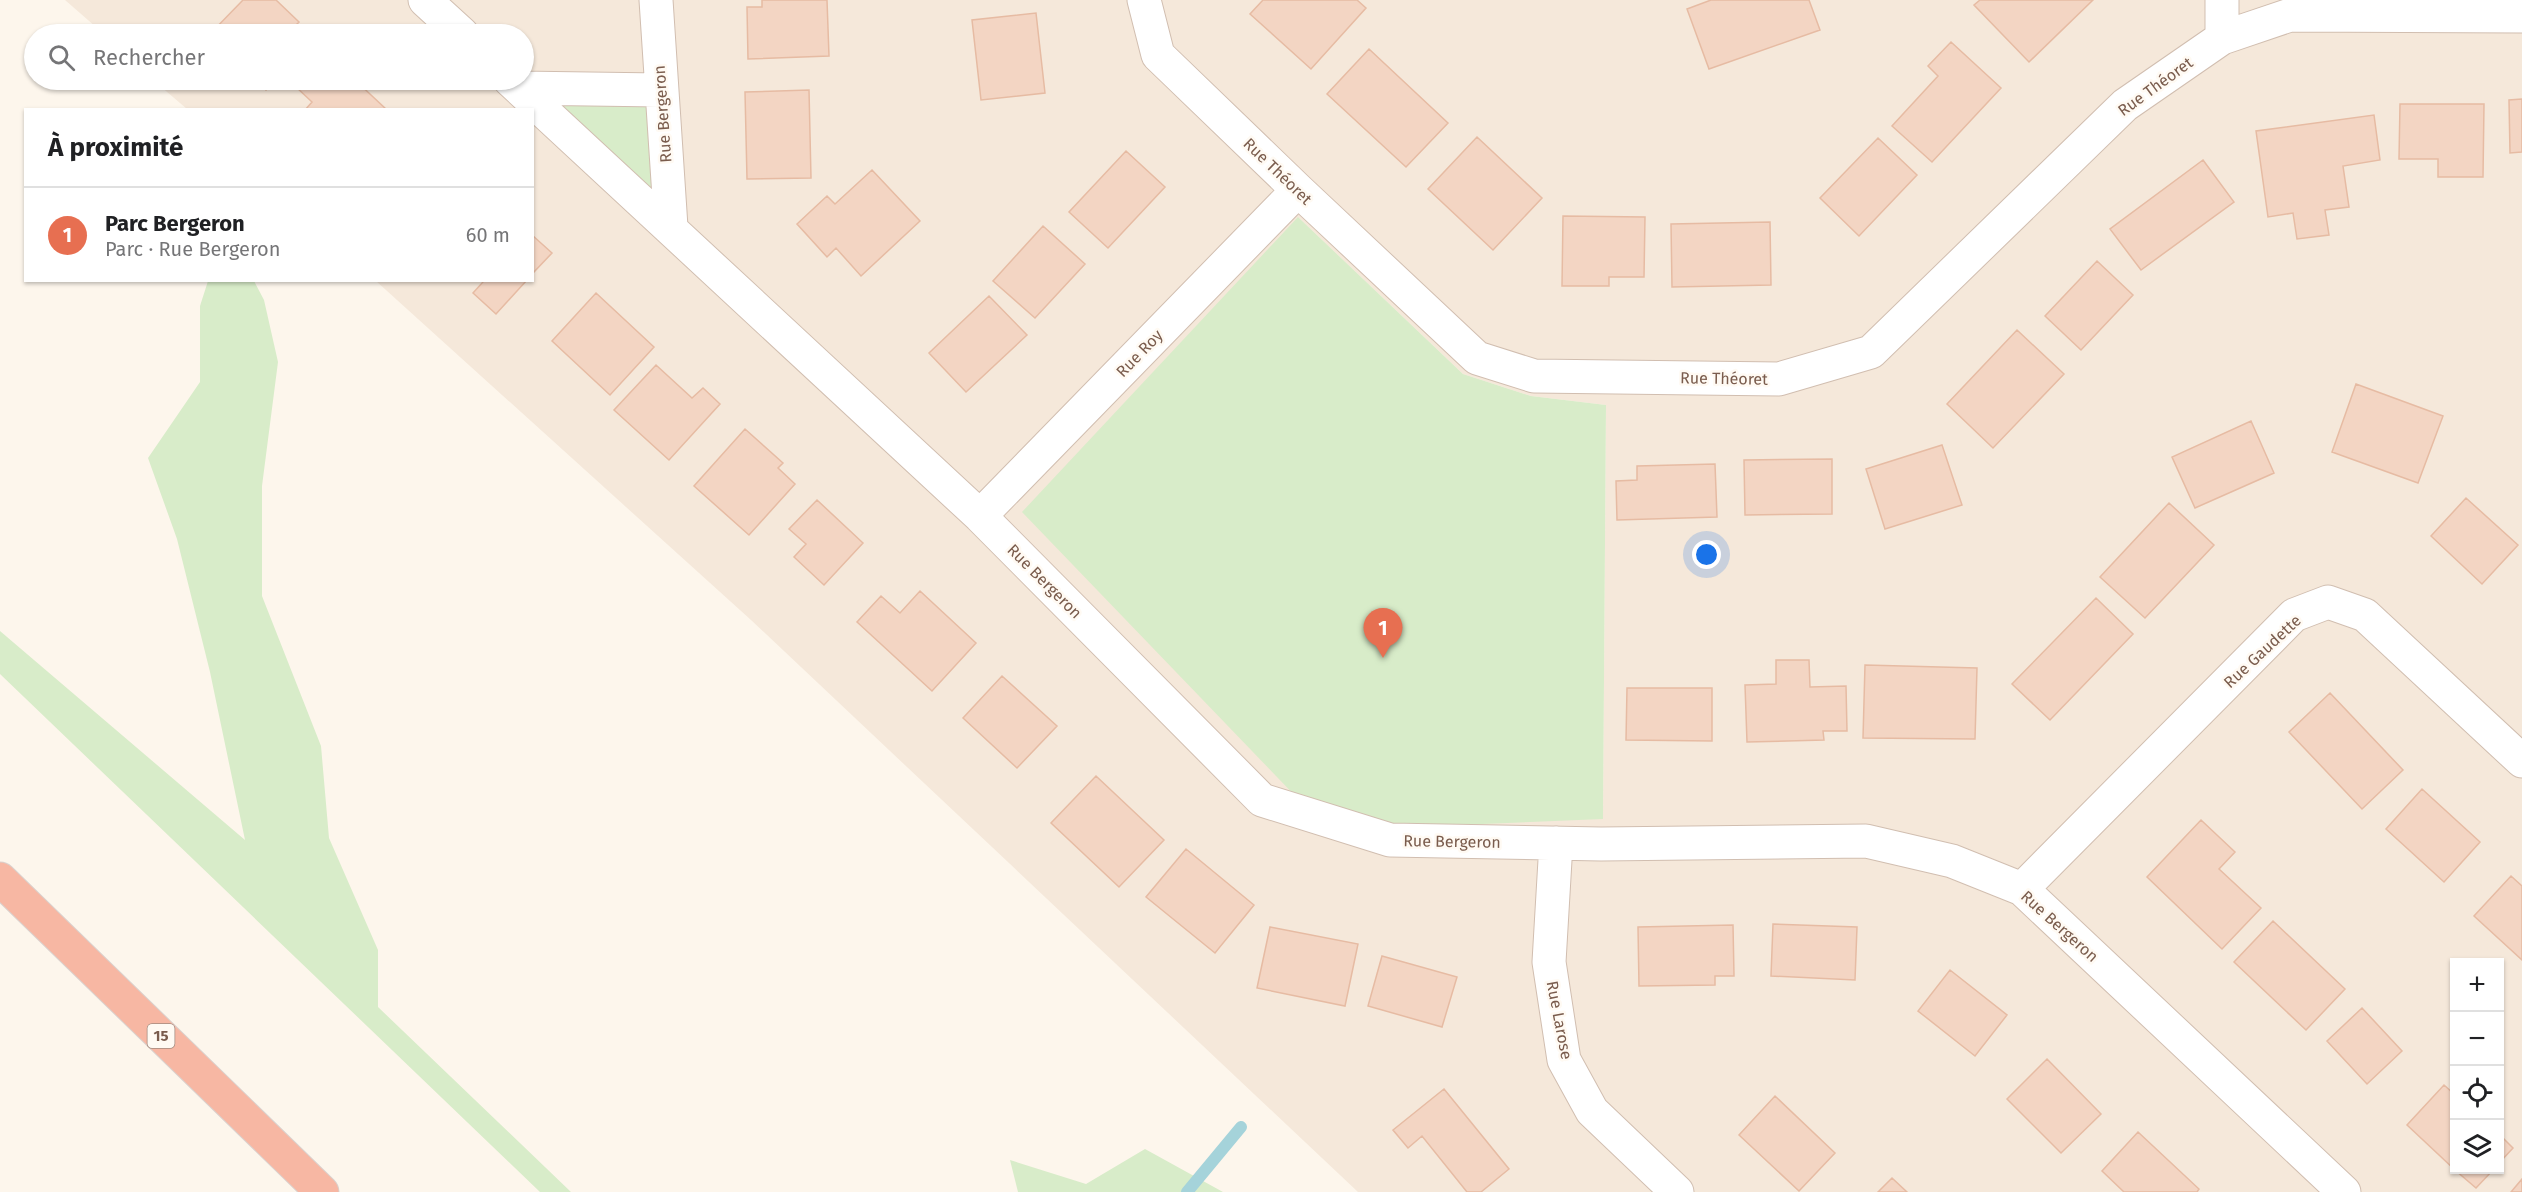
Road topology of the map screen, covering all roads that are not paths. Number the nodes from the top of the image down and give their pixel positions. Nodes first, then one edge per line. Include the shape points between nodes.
1 (425, 0) edge
2 (656, 0) edge
3 (1144, 0) edge
4 (2222, 0) edge
5 (2522, 16) edge
6 (451, 24) edge
7 (2222, 38) junction
8 (534, 85) edge
9 (522, 90) edge
10 (660, 90) junction
11 (1298, 190) junction
12 (671, 227) junction
13 (980, 516) junction
14 (2522, 761) edge
15 (1556, 843) junction
16 (0, 879) edge
17 (2022, 889) junction
18 (322, 1192) edge
19 (1677, 1192) edge
20 (2344, 1192) edge

1 - 6 street
2 - 10 street, Rue Bergeron
3 - 11 street, Rue Théoret via 1158,56
4 - 7 street
5 - 7 street, Rue Théoret via 2290,15
7 - 11 street, Rue Théoret via 2125,105 1870,352 1779,379 1534,376 1477,358
8 - 10 street
9 - 12 street, Rue Bergeron
10 - 12 street, Rue Bergeron
11 - 13 street, Rue Roy
12 - 13 street, Rue Bergeron
13 - 15 street, Rue Bergeron via 1262,800 1390,840
14 - 17 street, Rue Gaudette via 2365,615 2328,602 2294,615
15 - 17 street, Rue Bergeron via 1866,841 1952,861
15 - 19 street, Rue Larose via 1549,962 1564,1060 1592,1111
16 - 18 highway, 15
17 - 20 street, Rue Bergeron

